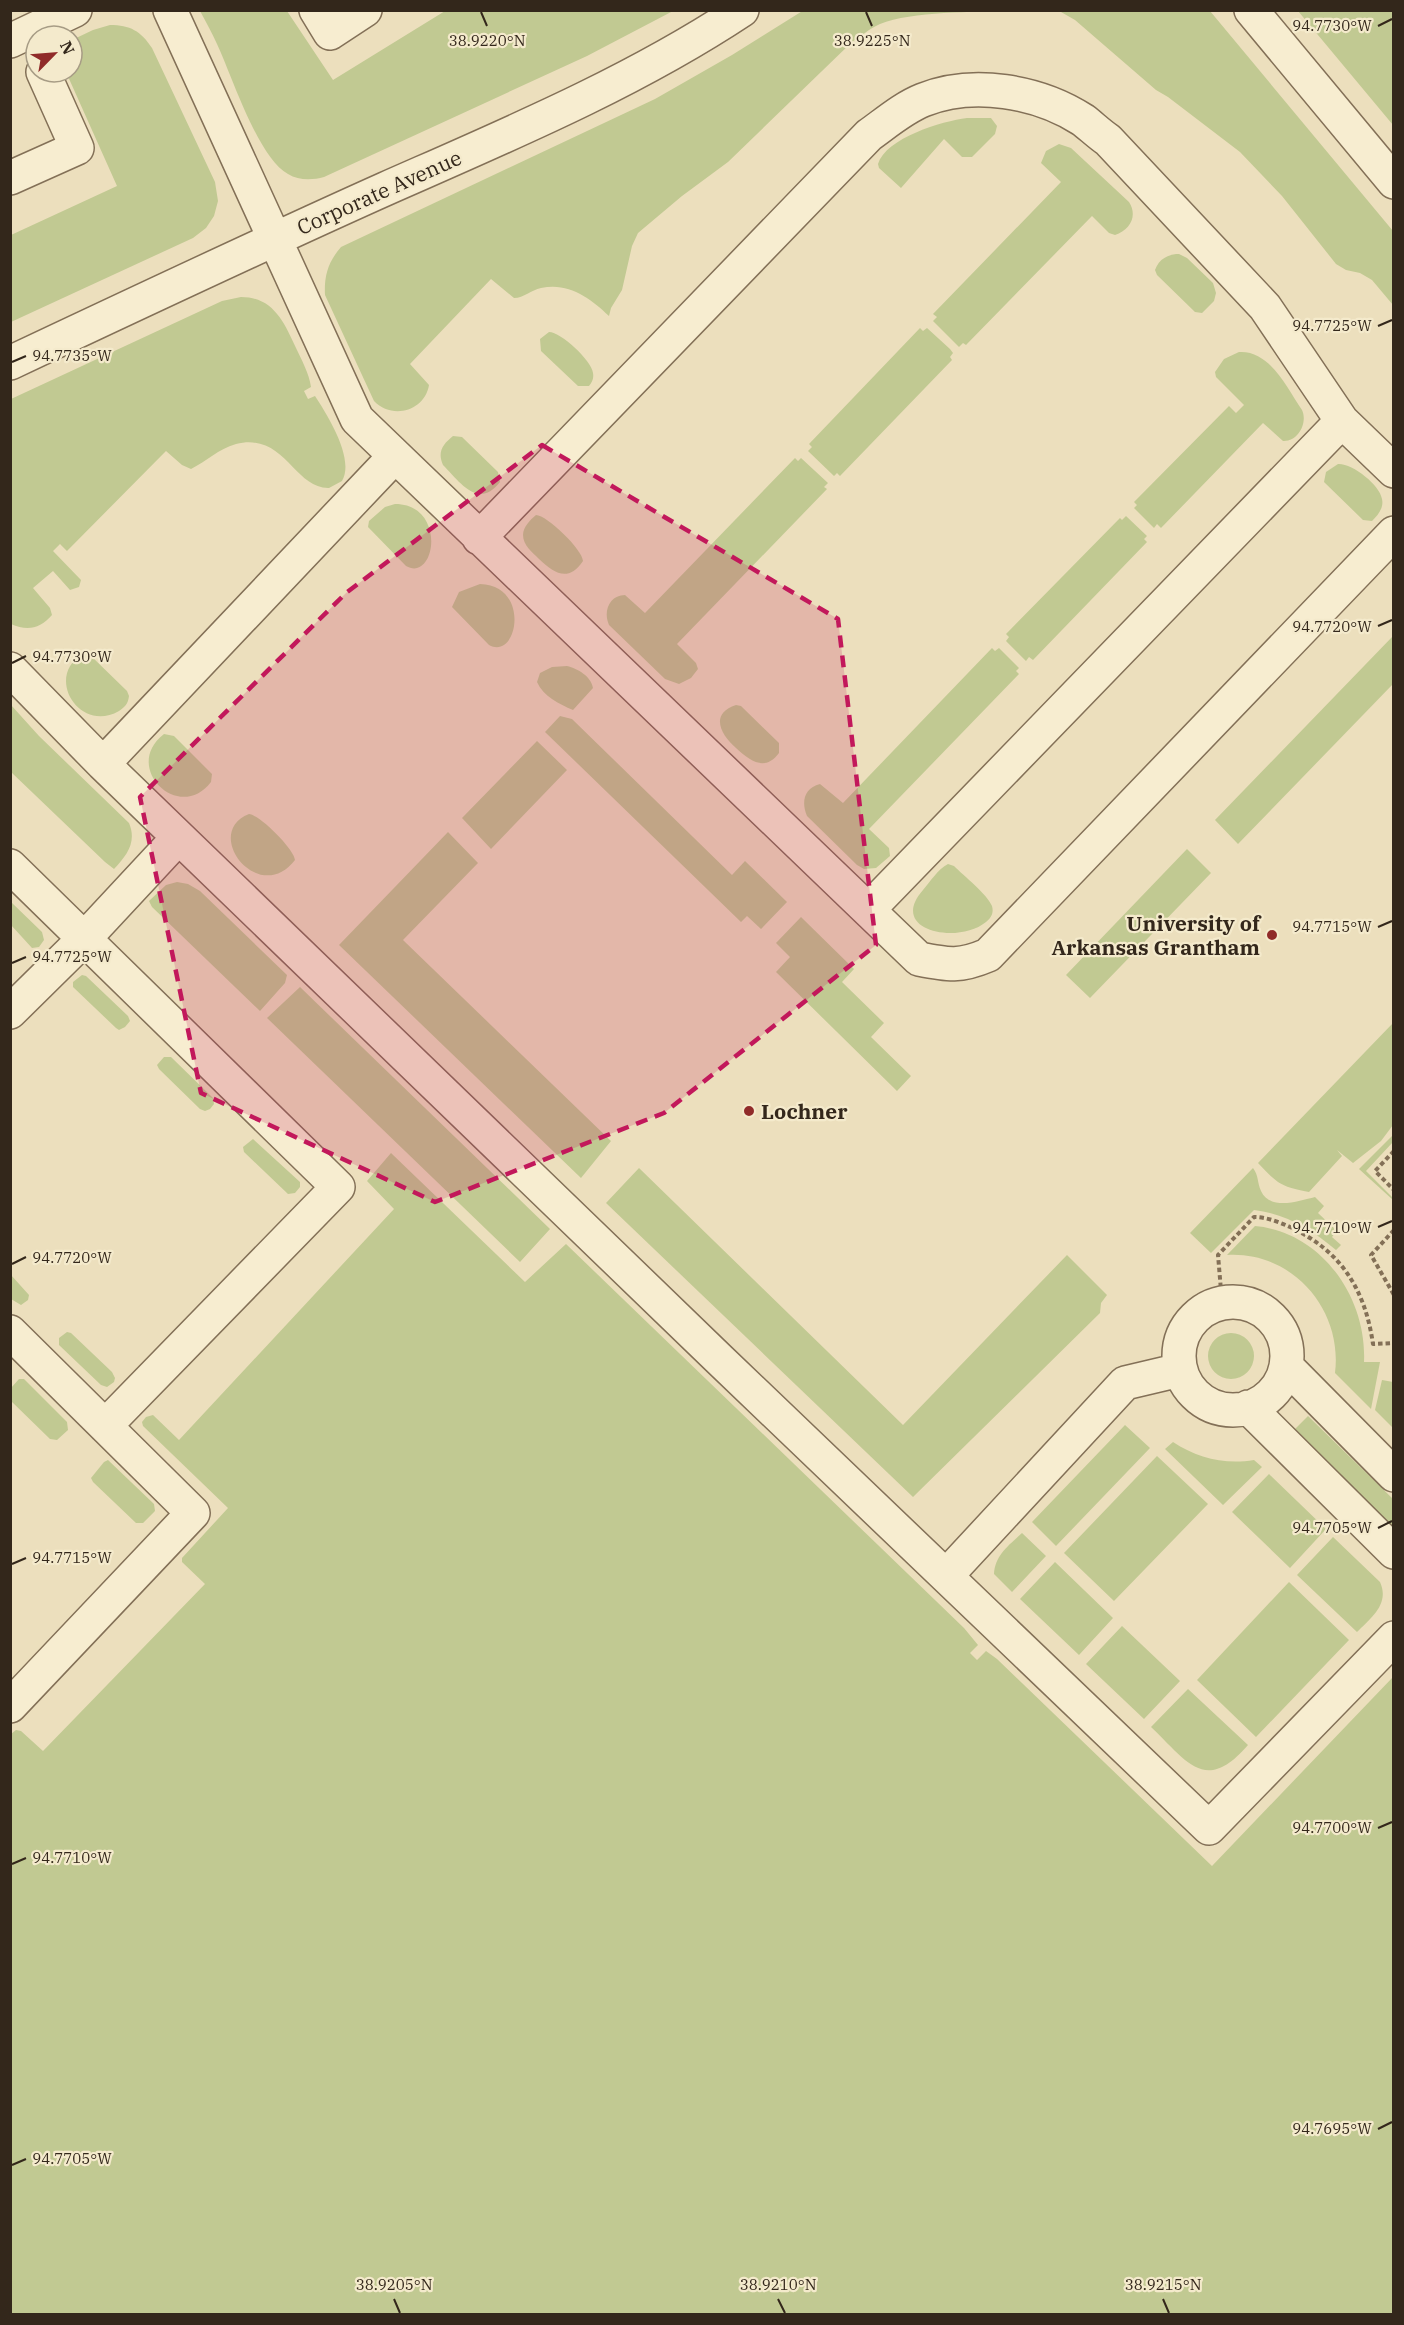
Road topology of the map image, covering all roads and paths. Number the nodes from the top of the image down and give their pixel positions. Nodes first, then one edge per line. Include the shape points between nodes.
1 (75, 10) edge
2 (170, 10) edge
3 (316, 10) edge
4 (365, 10) edge
5 (742, 10) edge
6 (1251, 10) edge
7 (22, 35) edge
8 (48, 84) edge
9 (10, 178) edge
10 (1394, 182) edge
11 (273, 239) junction
12 (10, 363) edge
13 (1342, 421) junction
14 (395, 456) junction
15 (1394, 471) edge
16 (1394, 532) edge
17 (479, 538) junction
18 (10, 669) edge
19 (103, 764) junction
20 (178, 838) junction
21 (10, 866) edge
22 (868, 910) junction
23 (84, 939) junction
24 (10, 1012) edge
25 (1394, 1151) edge
26 (1394, 1190) edge
27 (1394, 1230) edge
28 (1394, 1294) edge
29 (1222, 1302) junction
30 (10, 1332) edge
31 (1394, 1343) edge
32 (1286, 1366) junction
33 (1180, 1370) junction
34 (1248, 1407) junction
35 (105, 1426) junction
36 (1394, 1475) edge
37 (1394, 1552) edge
38 (946, 1576) junction
39 (1394, 1638) edge
40 (10, 1706) edge

1 - 7 street
2 - 11 street
3 - 4 street via 330,33
5 - 11 street, Corporate Avenue via 657,61 562,108
6 - 10 street
8 - 9 street via 77,148
11 - 12 street, Corporate Avenue
11 - 14 street via 357,419
13 - 15 street
13 - 17 street via 1265,307 1108,140 1082,120 1014,93 954,93 924,100 869,135
13 - 22 street
14 - 17 street
14 - 19 street
16 - 22 street via 988,955 966,964 919,959
17 - 22 street
18 - 19 street
19 - 20 street
20 - 23 street
20 - 38 street
21 - 23 street
23 - 24 street
23 - 35 street via 338,1188
25 - 26 path via 1375,1171
27 - 28 path via 1371,1255
29 - 31 path via 1218,1255 1254,1218 1261,1217 1303,1233 1327,1249 1346,1269 1362,1300 1373,1344
29 - 32 street via 1257,1307 1271,1317 1282,1332
29 - 33 street via 1199,1313 1182,1334
30 - 35 street
32 - 34 street via 1280,1383 1268,1397
32 - 36 street
33 - 34 street via 1200,1400 1217,1408
33 - 38 street via 1125,1383
34 - 37 street
35 - 40 street via 193,1513
38 - 39 street via 1209,1828

